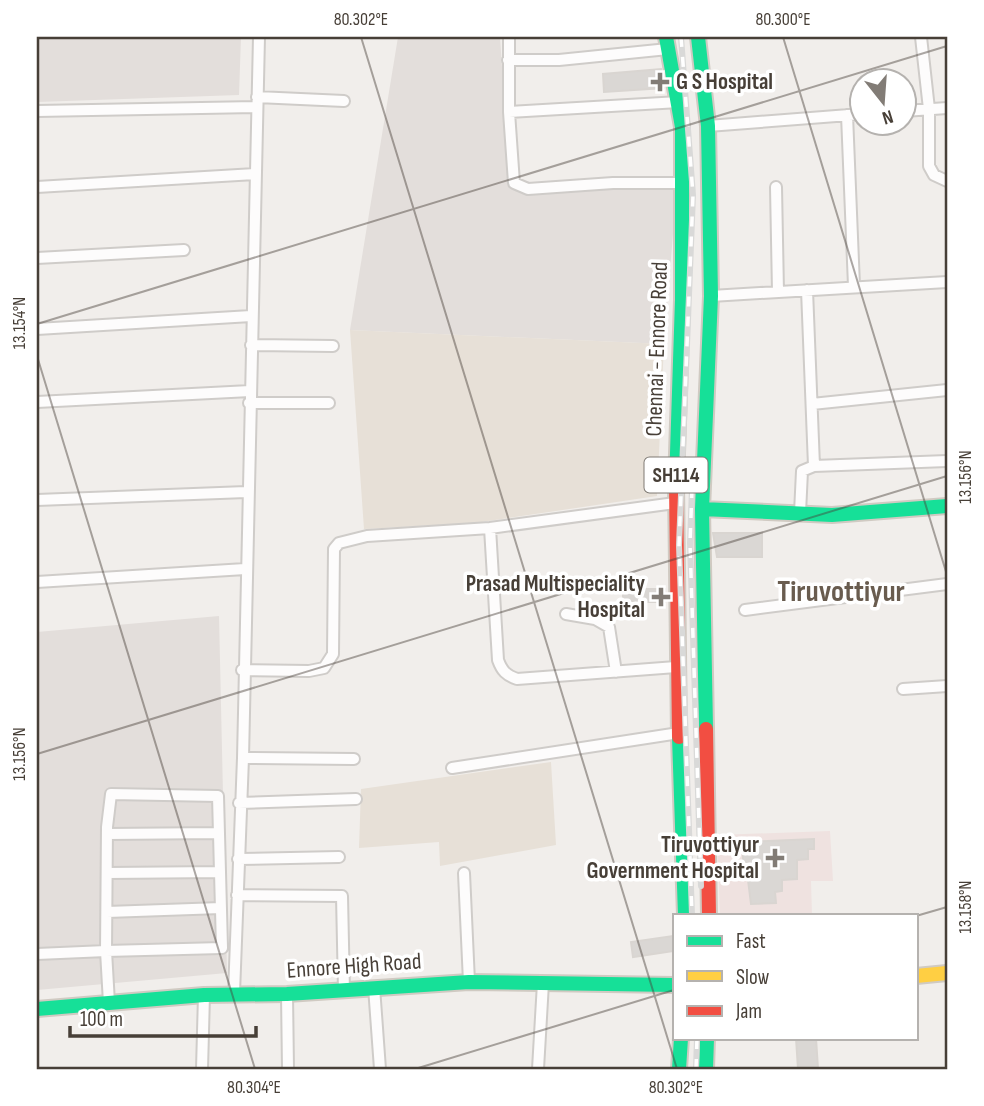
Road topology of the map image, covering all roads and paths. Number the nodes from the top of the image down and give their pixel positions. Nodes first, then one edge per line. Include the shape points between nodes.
1 (259, 37) edge
2 (509, 37) edge
3 (698, 37) edge
4 (920, 37) edge
5 (667, 43) edge
6 (508, 60) junction
7 (344, 101) dead end
8 (257, 102) junction
9 (679, 102) junction
10 (947, 108) edge
11 (929, 109) junction
12 (918, 110) edge
13 (37, 111) edge
14 (509, 112) junction
15 (847, 115) joint
16 (708, 125) junction
17 (708, 171) junction
18 (255, 174) junction
19 (683, 177) junction
20 (947, 181) edge
21 (37, 187) edge
22 (776, 187) dead end
23 (184, 250) dead end
24 (37, 258) edge
25 (947, 282) edge
26 (854, 286) junction
27 (807, 290) junction
28 (778, 292) junction
29 (710, 296) junction
30 (251, 316) junction
31 (37, 329) edge
32 (251, 345) junction
33 (333, 346) dead end
34 (947, 390) edge
35 (249, 397) junction
36 (37, 402) edge
37 (329, 403) dead end
38 (812, 404) junction
39 (947, 461) edge
40 (814, 466) junction
41 (246, 492) junction
42 (37, 500) edge
43 (675, 503) junction
44 (947, 506) edge
45 (702, 509) junction
46 (800, 513) junction
47 (490, 528) junction
48 (245, 569) junction
49 (37, 582) edge
50 (947, 584) edge
51 (745, 610) dead end
52 (566, 614) dead end
53 (676, 667) junction
54 (243, 670) junction
55 (616, 671) junction
56 (947, 686) edge
57 (903, 689) dead end
58 (679, 733) junction
59 (243, 758) junction
60 (354, 759) dead end
61 (452, 768) dead end
62 (356, 799) dead end
63 (239, 803) junction
64 (219, 833) junction
65 (107, 834) junction
66 (339, 857) dead end
67 (237, 859) junction
68 (220, 872) junction
69 (107, 873) junction
70 (464, 873) dead end
71 (237, 895) junction
72 (221, 908) junction
73 (107, 912) junction
74 (685, 914) edge
75 (709, 914) edge
76 (106, 951) junction
77 (37, 954) edge
78 (947, 973) edge
79 (918, 976) edge
80 (469, 982) junction
81 (543, 983) junction
82 (673, 985) edge
83 (374, 987) junction
84 (344, 991) junction
85 (234, 993) junction
86 (287, 994) junction
87 (204, 995) junction
88 (109, 1003) junction
89 (37, 1009) edge
90 (681, 1040) edge
91 (707, 1040) edge
92 (202, 1069) edge
93 (288, 1069) edge
94 (380, 1069) edge
95 (538, 1069) edge
96 (679, 1069) edge
97 (706, 1069) edge

1 - 8 street
2 - 6 street
3 - 16 main road, SH114
4 - 11 street
5 - 6 street via 559,60
5 - 9 main road, Chennai - Ennore Road / SH114
6 - 14 street
7 - 8 street
8 - 13 street
8 - 18 street
9 - 14 street
9 - 19 main road, Chennai - Ennore Road / SH114
10 - 11 street
11 - 12 street
11 - 20 street via 929,166 933,175
14 - 19 street via 514,183 528,189
15 - 16 street
15 - 26 street
16 - 17 main road, SH114
17 - 19 main road
17 - 29 main road, SH114
18 - 21 street
18 - 30 street
19 - 43 main road, Chennai - Ennore Road / SH114
22 - 28 street
23 - 24 street
25 - 26 street
26 - 27 street
27 - 28 street
27 - 38 street
28 - 29 street
29 - 45 main road, SH114
30 - 31 street
30 - 32 street
32 - 33 street
32 - 35 street
34 - 38 street
35 - 36 street
35 - 37 street
35 - 41 street
38 - 40 street
39 - 40 street
40 - 46 street via 802,471
41 - 42 street
41 - 48 street
43 - 47 street
43 - 53 main road, Chennai - Ennore Road / SH114
44 - 46 main road via 832,515
45 - 46 main road
45 - 75 main road, SH114
47 - 54 street via 367,536 339,543 334,549 333,654 324,668
47 - 55 street via 501,670 517,679
48 - 49 street
48 - 54 street
50 - 51 street
52 - 55 street via 596,619 609,627
53 - 55 street
53 - 58 main road, Chennai - Ennore Road / SH114
54 - 59 street
56 - 57 street
58 - 61 street
58 - 74 main road, Chennai - Ennore Road / SH114
59 - 60 street
59 - 63 street
62 - 63 street
63 - 67 street
64 - 65 street
64 - 65 street via 218,796 111,794
64 - 68 street
65 - 69 street
66 - 67 street
67 - 71 street
68 - 69 street
68 - 72 street
69 - 73 street
70 - 80 street
71 - 84 street via 342,896
71 - 85 street
72 - 73 street
72 - 76 street via 222,948
73 - 76 street
76 - 77 street
76 - 88 street
78 - 79 main road
80 - 81 main road, Ennore High Road
80 - 83 main road, Ennore High Road
81 - 82 main road, Ennore High Road
81 - 95 street
83 - 84 main road, Ennore High Road
83 - 94 street
84 - 86 main road, Ennore High Road
85 - 86 main road, Ennore High Road
85 - 87 main road, Ennore High Road
86 - 93 street
87 - 88 main road, Ennore High Road
87 - 92 street
88 - 89 main road, Ennore High Road
90 - 96 main road
91 - 97 main road

